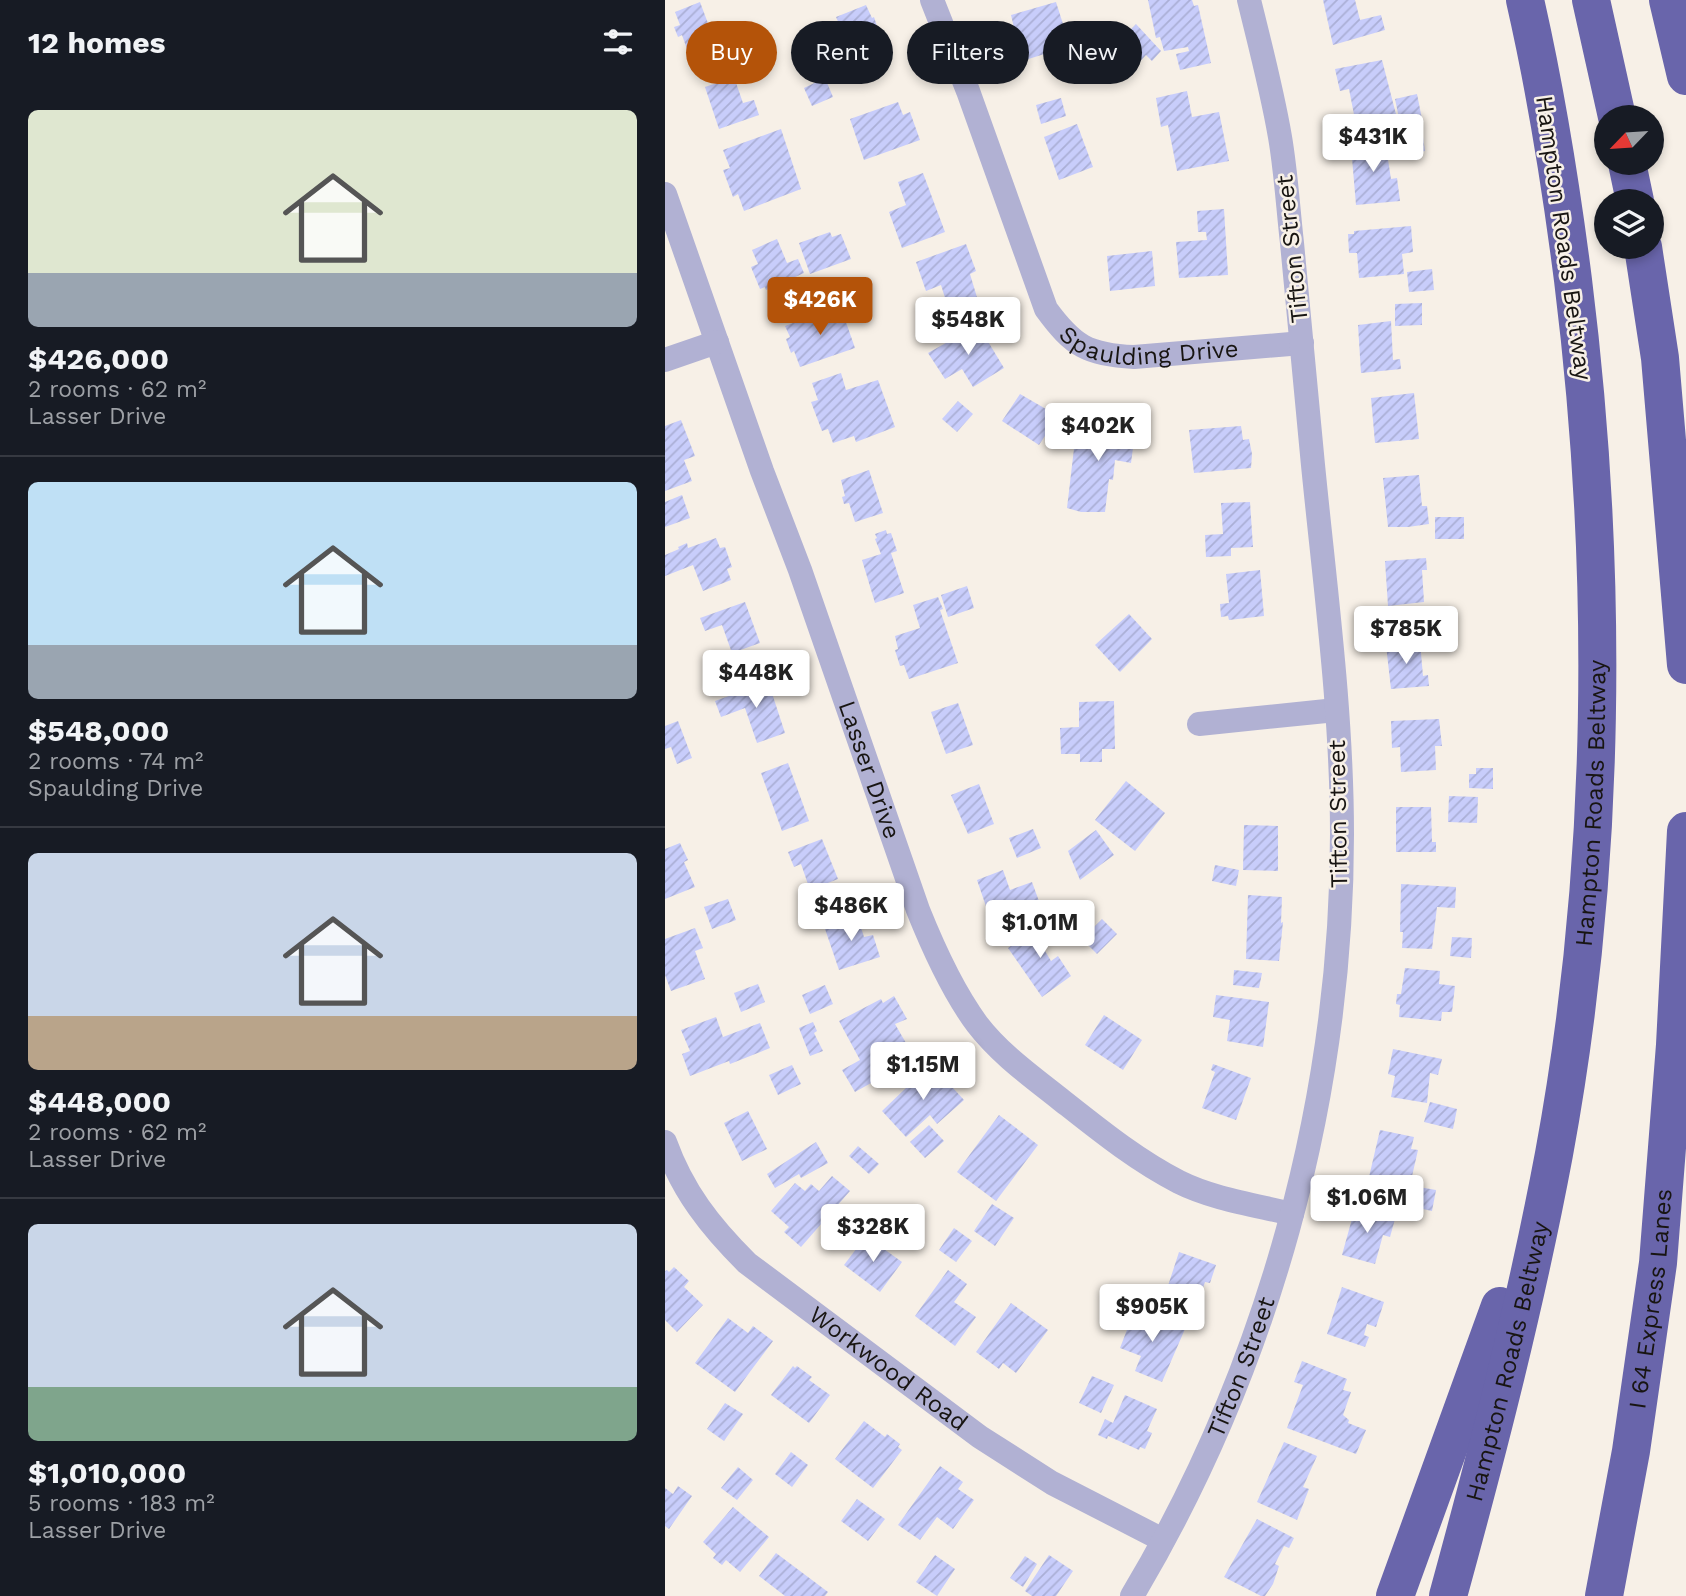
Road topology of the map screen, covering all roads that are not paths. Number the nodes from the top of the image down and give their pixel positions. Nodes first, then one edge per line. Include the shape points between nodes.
1 (932, 0) edge
2 (1249, 0) edge
3 (1525, 0) edge
4 (1591, 0) edge
5 (1668, 0) edge
6 (1686, 76) edge
7 (1615, 105) edge
8 (665, 194) edge
9 (1645, 259) edge
10 (717, 342) junction
11 (1302, 343) junction
12 (665, 360) edge
13 (1686, 665) edge
14 (1336, 710) junction
15 (1199, 724) dead end
16 (1686, 831) edge
17 (665, 1142) edge
18 (1554, 1152) junction
19 (1292, 1214) junction
20 (1163, 1540) junction
21 (1132, 1596) edge
22 (1395, 1596) edge
23 (1448, 1596) edge
24 (1604, 1596) edge

1 - 11 street, Spaulding Drive via 1047,309 1063,332 1091,351 1110,356
2 - 11 street, Tifton Street via 1281,142
3 - 18 highway, Hampton Roads Beltway via 1561,188 1581,349 1593,492 1597,636 1589,894
4 - 7 highway
5 - 6 highway
8 - 10 street, Lasser Drive
9 - 13 highway via 1660,359
10 - 12 street
10 - 19 street, Lasser Drive via 918,910 960,999 1013,1062 1129,1151 1180,1182
11 - 14 street, Tifton Street
14 - 15 street
14 - 19 street, Tifton Street via 1342,834 1338,938 1312,1132
16 - 24 highway, I 64 Express Lanes via 1658,1263
17 - 20 street, Workwood Road via 696,1206 747,1264 980,1437 1052,1482
18 - 22 highway
18 - 23 highway, Hampton Roads Beltway via 1519,1322
19 - 20 street, Tifton Street via 1245,1364 1208,1452
20 - 21 street, Tifton Street

